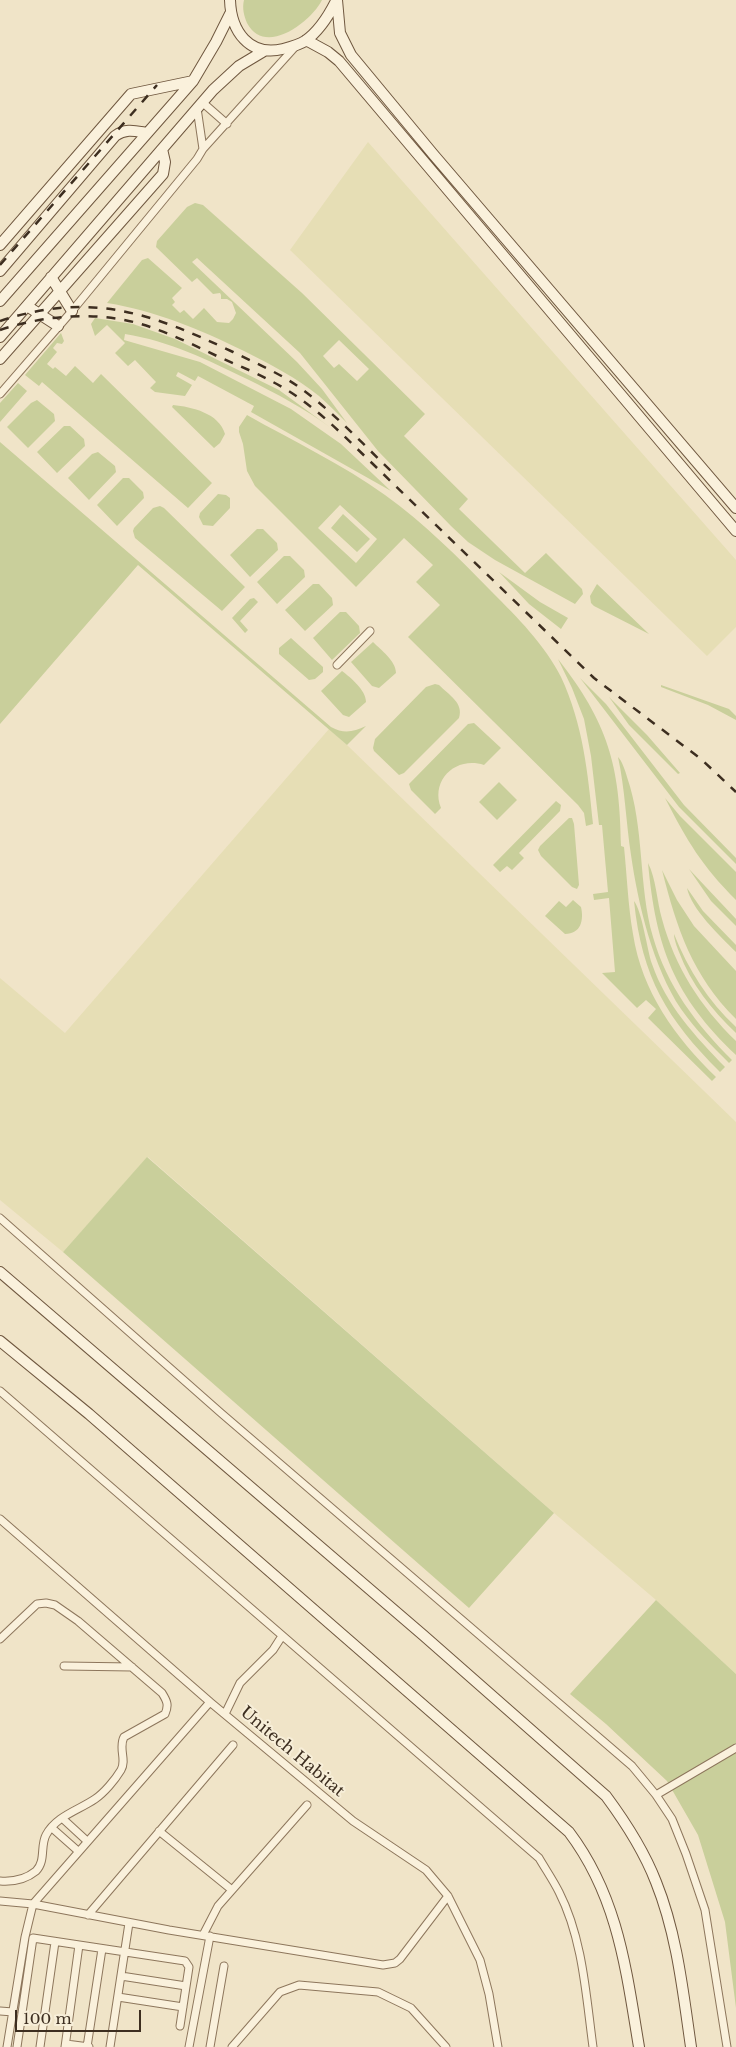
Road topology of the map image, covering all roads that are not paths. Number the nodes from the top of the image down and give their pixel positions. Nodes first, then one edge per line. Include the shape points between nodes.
1 (230, 0) edge
2 (336, 0) edge
3 (230, 14) junction
4 (306, 40) junction
5 (296, 45) junction
6 (264, 51) junction
7 (193, 81) junction
8 (200, 105) junction
9 (227, 124) junction
10 (147, 133) junction
11 (203, 148) junction
12 (162, 149) junction
13 (0, 246) edge
14 (0, 271) edge
15 (51, 277) junction
16 (60, 290) junction
17 (0, 301) edge
18 (27, 306) junction
19 (72, 310) junction
20 (39, 314) junction
21 (58, 326) junction
22 (0, 337) edge
23 (0, 359) edge
24 (0, 394) edge
25 (736, 508) edge
26 (736, 531) edge
27 (370, 631) dead end
28 (337, 665) dead end
29 (0, 1218) edge
30 (0, 1272) edge
31 (0, 1341) edge
32 (0, 1391) edge
33 (0, 1519) edge
34 (282, 1636) junction
35 (0, 1639) edge
36 (64, 1666) dead end
37 (132, 1667) junction
38 (210, 1702) junction
39 (224, 1714) junction
40 (233, 1745) dead end
41 (736, 1748) edge
42 (656, 1795) junction
43 (308, 1805) dead end
44 (62, 1818) junction
45 (52, 1828) junction
46 (159, 1831) junction
47 (87, 1841) junction
48 (78, 1851) junction
49 (0, 1881) edge
50 (232, 1890) junction
51 (448, 1896) junction
52 (0, 1901) edge
53 (33, 1904) junction
54 (88, 1914) junction
55 (129, 1922) junction
56 (207, 1936) junction
57 (55, 1942) junction
58 (79, 1945) junction
59 (102, 1949) junction
60 (125, 1953) junction
61 (224, 1966) dead end
62 (121, 1976) junction
63 (186, 1986) junction
64 (118, 1997) junction
65 (183, 2007) junction
66 (0, 2011) edge
67 (13, 2012) junction
68 (180, 2026) dead end
69 (66, 2045) edge
70 (7, 2047) edge
71 (17, 2047) edge
72 (40, 2047) edge
73 (88, 2047) edge
74 (110, 2047) edge
75 (190, 2047) edge
76 (210, 2047) edge
77 (232, 2047) edge
78 (446, 2047) edge
79 (498, 2047) edge
80 (593, 2047) edge
81 (639, 2047) edge
82 (690, 2047) edge
83 (727, 2047) edge

1 - 3 street
2 - 4 street via 320,26
2 - 25 street via 340,33 351,55
3 - 6 street via 243,38
3 - 7 street
4 - 5 street
4 - 26 street via 339,62
5 - 6 street
5 - 9 street
6 - 8 street via 239,66
7 - 10 street
7 - 13 street via 128,97
8 - 9 street
8 - 11 street
8 - 12 street
9 - 11 street
10 - 14 street via 130,130 115,136
10 - 17 street
11 - 19 street
12 - 15 street
12 - 16 street via 163,174
15 - 16 street
15 - 18 street
16 - 19 street
16 - 20 street
18 - 20 street
18 - 22 street
19 - 21 street
20 - 21 street
20 - 23 street
21 - 24 street
27 - 28 street
29 - 42 street via 622,1757
30 - 82 street via 606,1796 625,1822 656,1881 667,1915
31 - 81 street via 569,1832 584,1852 614,1918
32 - 34 street
33 - 38 street, Unitech Habitat
34 - 39 street via 274,1650 240,1684
34 - 80 street via 539,1858 560,1892 573,1929
35 - 37 street via 37,1604 46,1603 55,1605 78,1621
36 - 37 street
37 - 44 street via 162,1693 168,1708 165,1714 124,1737 123,1767 99,1796
38 - 39 street, Unitech Habitat
38 - 47 street
39 - 51 street, Unitech Habitat via 353,1821 426,1870
40 - 46 street
41 - 42 street
42 - 83 street via 672,1819 705,1910
43 - 50 street
44 - 45 street
44 - 47 street
45 - 48 street
45 - 49 street via 46,1834 38,1869 18,1881
46 - 50 street
46 - 54 street
47 - 48 street
48 - 53 street
50 - 56 street via 218,1906
51 - 56 street via 400,1958 390,1965
51 - 79 street, Unitech Habitat via 480,1960 490,1994
52 - 53 street
53 - 54 street
53 - 67 street via 24,1937
54 - 55 street
55 - 56 street
55 - 60 street
56 - 75 street
57 - 58 street
57 - 71 street via 32,1939
57 - 72 street
58 - 59 street
58 - 69 street
59 - 60 street
59 - 73 street
60 - 62 street
60 - 63 street via 186,1961 189,1967
61 - 76 street
62 - 63 street
62 - 64 street
63 - 65 street
64 - 65 street
64 - 74 street
65 - 68 street
66 - 67 street
67 - 70 street
69 - 73 street
77 - 78 street via 280,1992 299,1985 378,1992 411,2008

